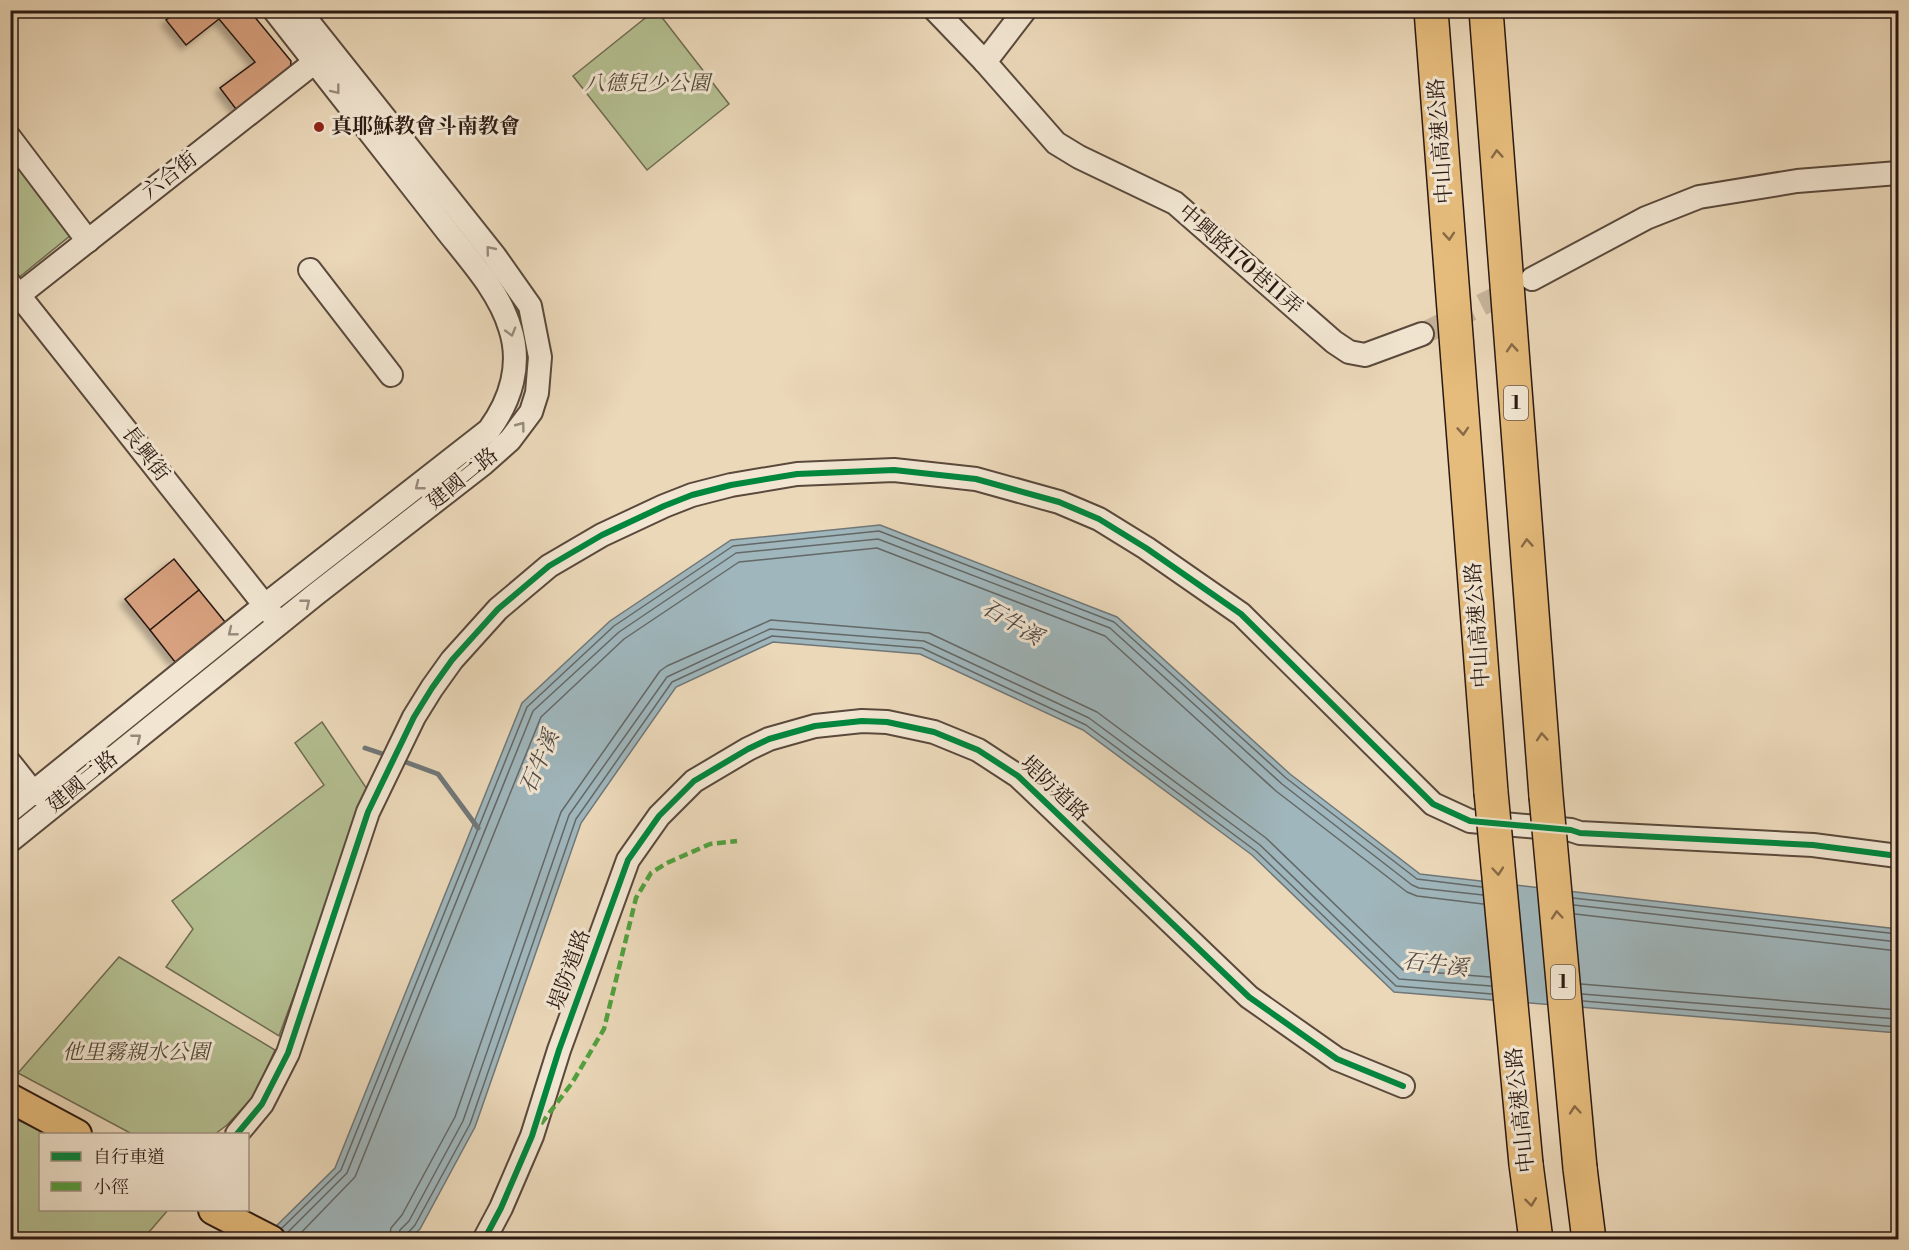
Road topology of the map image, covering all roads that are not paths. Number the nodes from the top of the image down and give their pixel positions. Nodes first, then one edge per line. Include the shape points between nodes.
1 (274, 10) edge
2 (299, 10) edge
3 (935, 10) edge
4 (1025, 10) edge
5 (1431, 10) edge
6 (1486, 10) edge
7 (322, 56) junction
8 (985, 62) junction
9 (10, 138) edge
10 (1899, 173) edge
11 (88, 241) junction
12 (310, 270) dead end
13 (1533, 279) tunnel mouth
14 (13, 294) edge
15 (1422, 334) tunnel mouth
16 (391, 375) dead end
17 (265, 605) junction
18 (280, 624) junction
19 (10, 763) edge
20 (33, 792) junction
21 (57, 802) junction
22 (10, 811) edge
23 (10, 841) edge
24 (1899, 856) edge
25 (1403, 1086) dead end
26 (10, 1098) edge
27 (75, 1133) edge
28 (238, 1133) edge
29 (217, 1211) edge
30 (271, 1239) edge
31 (484, 1239) edge
32 (1536, 1239) edge
33 (1589, 1239) edge

1 - 7 street, 建國二路
2 - 7 street, 建國二路
3 - 8 street, 中興路170巷11弄
4 - 8 street
5 -> 32 highway, 中山高速公路, bridge via 1491,792
33 -> 6 highway, 1, bridge via 1546,796
7 - 11 street, 六合街
7 -> 17 street, 建國二路 via 494,293 514,342 515,371 506,402 489,430
18 -> 7 street, 建國二路 via 510,440 531,412 539,373 538,343 530,306 506,270
8 - 15 street, 中興路170巷11弄 via 1056,143 1175,203 1349,352 1365,355
9 - 11 street
10 - 13 street via 1797,181 1699,197 1646,218
11 - 14 street, 六合街
12 - 16 street
14 - 17 street, 長興街
17 - 18 street, 長興街
17 -> 20 street, 建國二路
21 -> 18 street, 建國二路
19 - 20 street
20 - 21 street
20 - 22 street, 建國二路
21 - 23 street, 建國二路
24 - 28 street via 1813,845 1580,833 1470,821 1433,804 1241,614 1099,519 1059,502 976,479 894,470 764,478 692,495 575,550 523,586 452,660 414,717 368,812 288,1053 262,1104
25 - 31 street, 堤防道路 via 1337,1059 1249,997 999,762 956,740 910,726 862,721 815,726 748,749 694,781 658,816 628,860 532,1136
26 - 27 main road
29 - 30 main road

